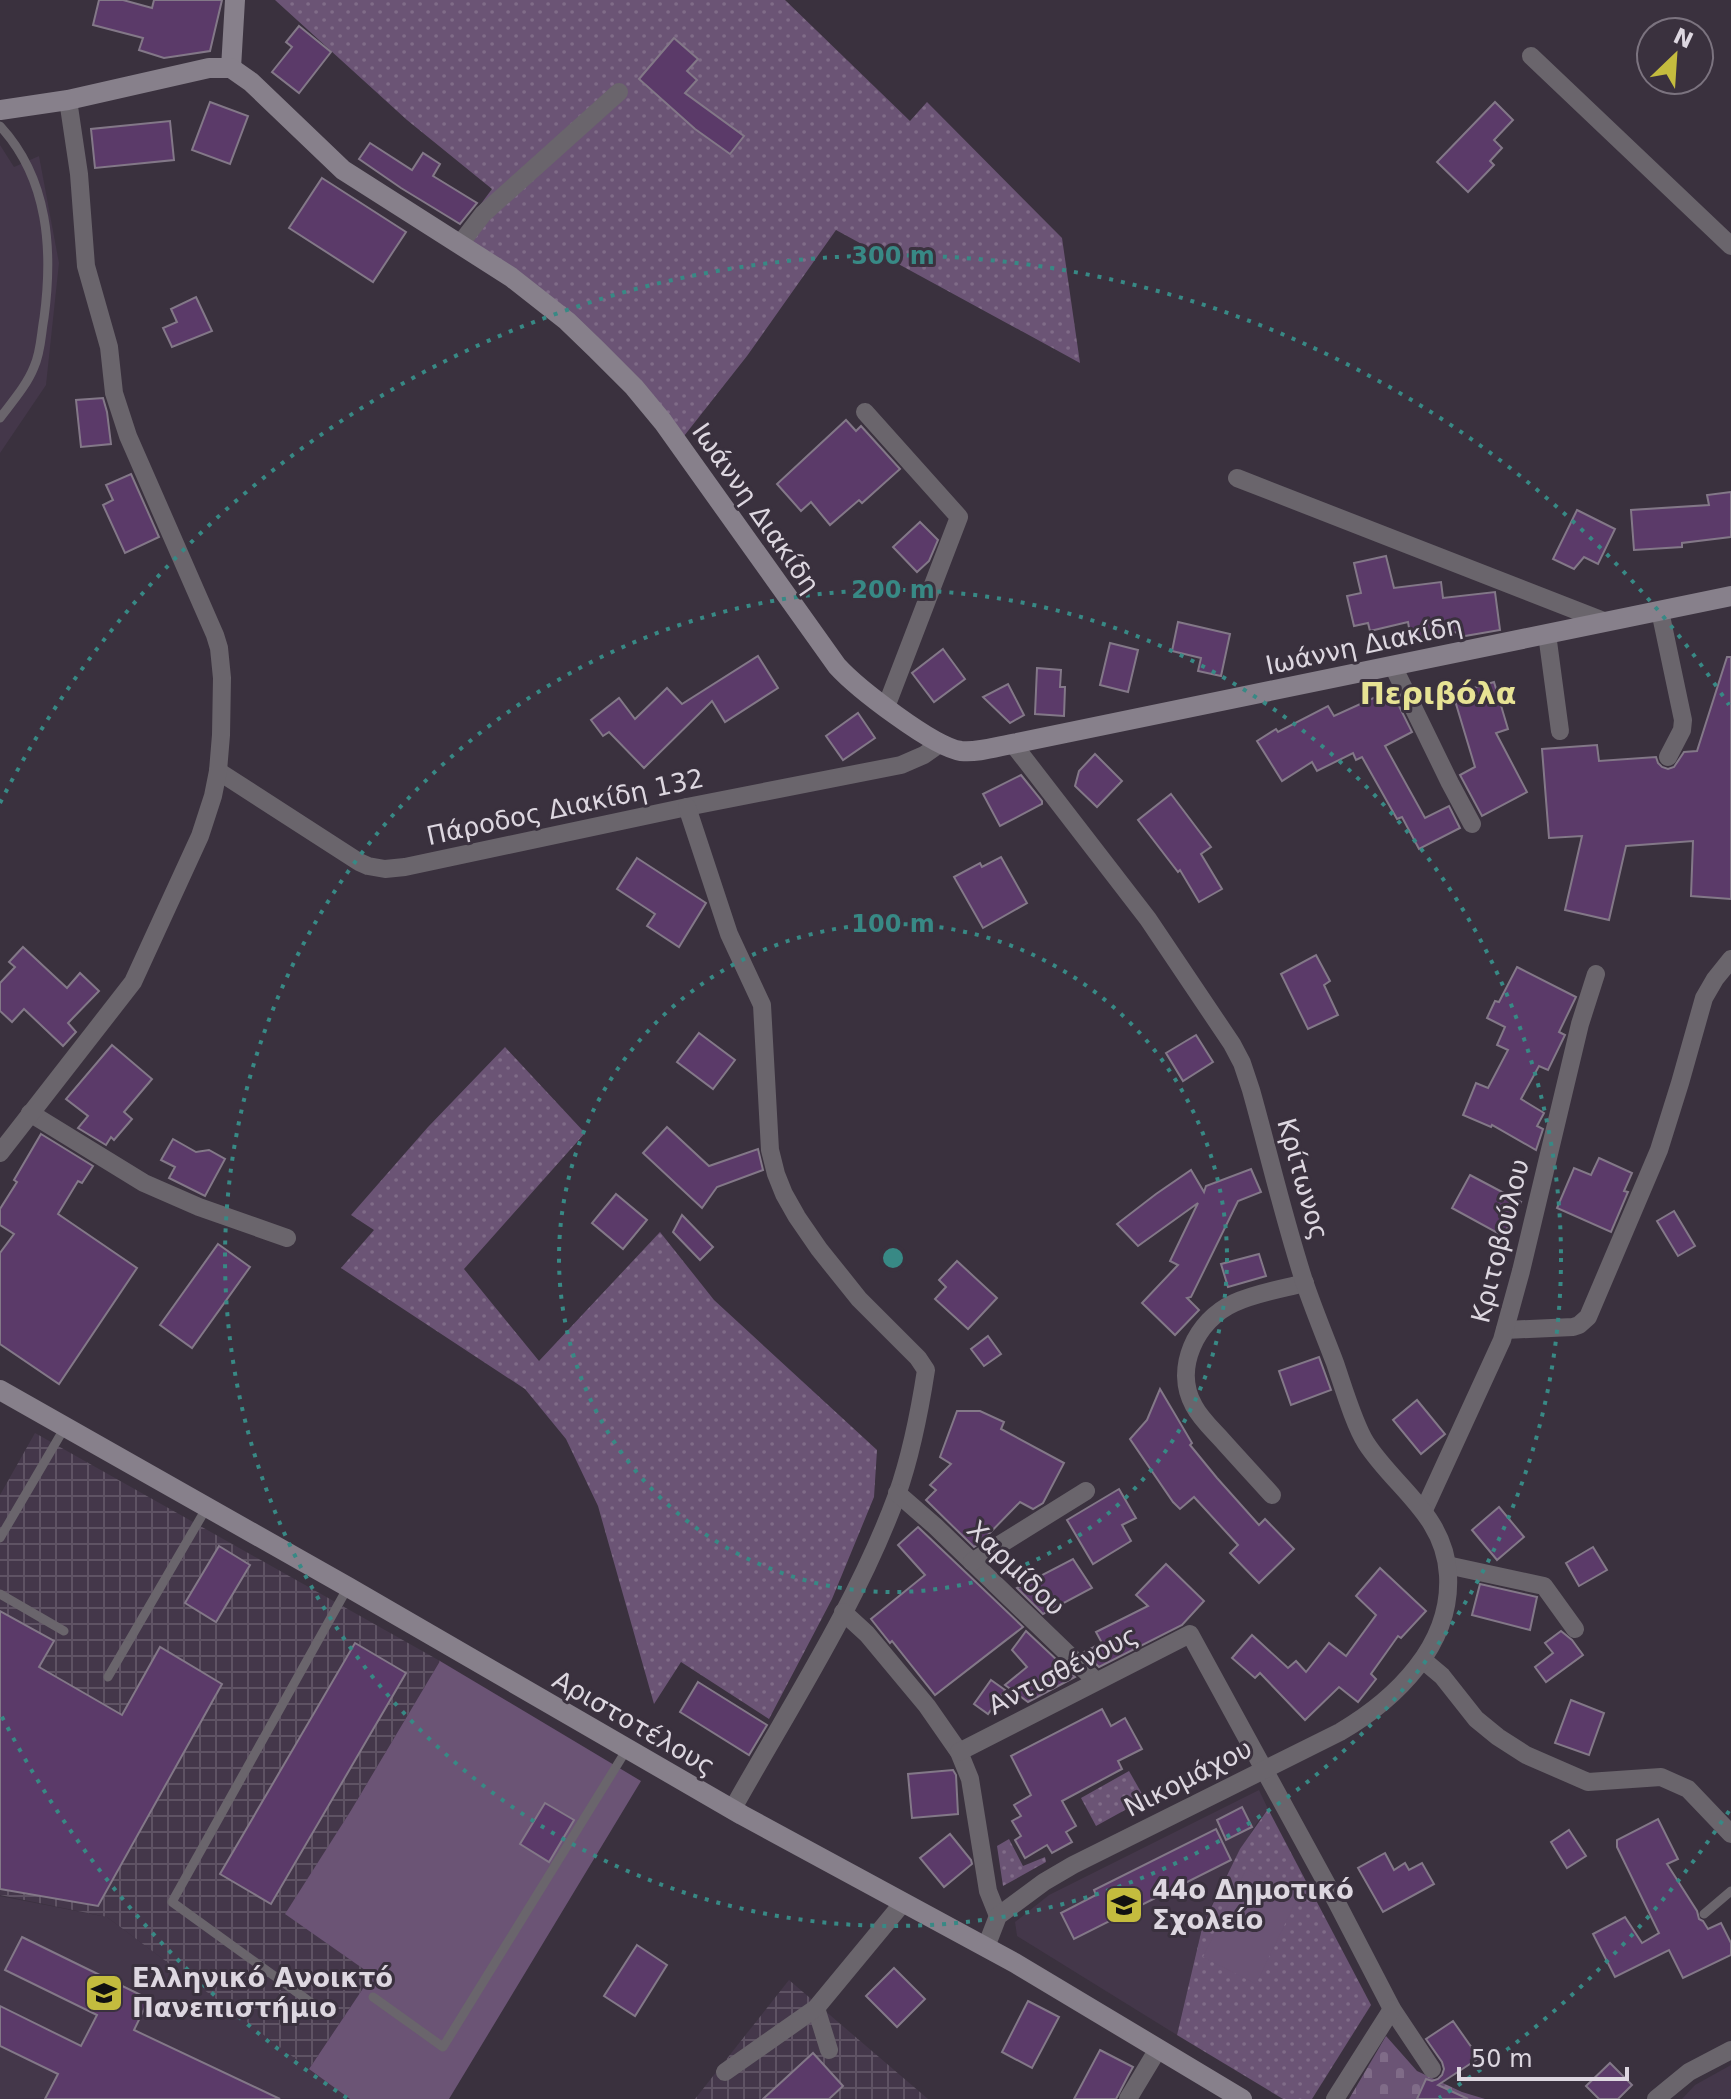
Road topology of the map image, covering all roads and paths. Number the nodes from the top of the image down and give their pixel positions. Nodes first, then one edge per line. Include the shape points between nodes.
1 (235, 0) edge
2 (1531, 56) dead end
3 (231, 68) junction
4 (619, 92) dead end
5 (68, 100) junction
6 (0, 110) edge
7 (0, 126) edge
8 (460, 244) junction
9 (1731, 246) edge
10 (865, 412) dead end
11 (0, 418) edge
12 (1237, 478) dead end
13 (1731, 596) edge
14 (1660, 611) junction
15 (1606, 622) junction
16 (1547, 634) junction
17 (1393, 666) junction
18 (886, 707) junction
19 (1560, 731) dead end
20 (941, 743) junction
21 (1013, 744) junction
22 (1668, 757) dead end
23 (218, 771) junction
24 (687, 807) junction
25 (1472, 824) dead end
26 (1731, 959) edge
27 (1596, 974) dead end
28 (30, 1113) junction
29 (0, 1153) edge
30 (287, 1238) dead end
31 (1305, 1283) junction
32 (1505, 1330) junction
33 (0, 1390) edge
34 (65, 1426) junction
35 (1086, 1491) dead end
36 (897, 1493) junction
37 (1272, 1495) dead end
38 (207, 1506) junction
39 (1424, 1510) junction
40 (0, 1538) edge
41 (972, 1562) junction
42 (1447, 1565) junction
43 (348, 1587) junction
44 (0, 1594) edge
45 (843, 1612) junction
46 (1575, 1629) dead end
47 (64, 1631) dead end
48 (1423, 1660) junction
49 (108, 1677) dead end
50 (1096, 1681) junction
51 (627, 1749) junction
52 (959, 1752) junction
53 (1264, 1769) junction
54 (732, 1810) junction
55 (1731, 1834) edge
56 (1731, 1891) edge
57 (902, 1904) junction
58 (1704, 1914) dead end
59 (998, 1916) junction
60 (986, 1947) junction
61 (373, 1997) dead end
62 (313, 2004) dead end
63 (816, 2008) junction
64 (1392, 2009) junction
65 (1158, 2049) junction
66 (829, 2050) dead end
67 (1731, 2050) edge
68 (1432, 2069) dead end
69 (725, 2072) dead end
70 (1128, 2099) edge
71 (1242, 2099) edge
72 (1335, 2099) edge
73 (1656, 2099) edge

1 - 3 street
2 - 9 street
3 - 5 street via 209,68
3 - 8 street, Ιωάννη Διακίδη via 343,170
4 - 8 street via 483,214
5 - 6 street
5 - 23 street via 83,249 109,347 114,393 219,648
7 - 11 lane via 34,180 49,266 39,353
8 - 18 street, Ιωάννη Διακίδη via 567,321 634,387 828,655
10 - 18 street via 959,517
12 - 15 street
13 - 14 street, Ιωάννη Διακίδη
14 - 15 street, Ιωάννη Διακίδη
14 - 22 street via 1683,720
15 - 16 street, Ιωάννη Διακίδη
16 - 17 street, Ιωάννη Διακίδη
16 - 19 street
17 - 21 street, Ιωάννη Διακίδη
17 - 25 street
18 - 20 street, Ιωάννη Διακίδη
20 - 21 street, Ιωάννη Διακίδη via 970,751
20 - 24 street, Πάροδος Διακίδη 132 via 901,765
21 - 31 street, Κρίτωνος via 1148,919 1232,1044 1251,1090
23 - 24 street, Πάροδος Διακίδη 132 via 359,862 385,869
23 - 28 street via 200,836 133,982
24 - 36 street via 729,934 762,1005 770,1150 784,1194 859,1299 926,1370
26 - 32 street via 1704,998 1659,1150 1588,1317 1573,1327
27 - 32 street, Κριτοβούλου
28 - 29 street
28 - 30 street via 144,1183
31 - 37 street via 1243,1299 1220,1311 1192,1346 1185,1367 1194,1407
31 - 39 street, Κρίτωνος via 1364,1441
32 - 39 street, Κριτοβούλου
33 - 34 street, Αριστοτέλους
34 - 38 street, Αριστοτέλους
34 - 40 lane
35 - 41 street
36 - 41 street, Χαρμίδου
36 - 45 street
38 - 43 street, Αριστοτέλους
38 - 49 lane
39 - 42 street, Κρίτωνος
41 - 50 street, Χαρμίδου
42 - 46 street via 1544,1586
42 - 48 street, Κρίτωνος via 1444,1609
43 - 51 street, Αριστοτέλους
43 - 62 lane via 172,1902
44 - 47 lane
45 - 52 street via 927,1706
45 - 54 street
48 - 53 street, Νικομάχου via 1364,1718
48 - 55 street via 1476,1719 1526,1755 1588,1782 1661,1777 1688,1789
50 - 52 street, Αντισθένους
50 - 53 street, Αντισθένους via 1190,1634
51 - 54 street, Αριστοτέλους
51 - 61 lane via 443,2047
52 - 59 street via 970,1779 988,1891
53 - 59 street, Νικομάχου via 1073,1865
53 - 64 street
54 - 57 street, Αριστοτέλους
56 - 58 lane
57 - 60 street, Αριστοτέλους
57 - 63 street
59 - 60 street
60 - 65 street, Αριστοτέλους
63 - 66 street
63 - 69 street
64 - 68 street
64 - 72 street
65 - 70 street
65 - 71 street, Αριστοτέλους
67 - 73 street via 1689,2072

